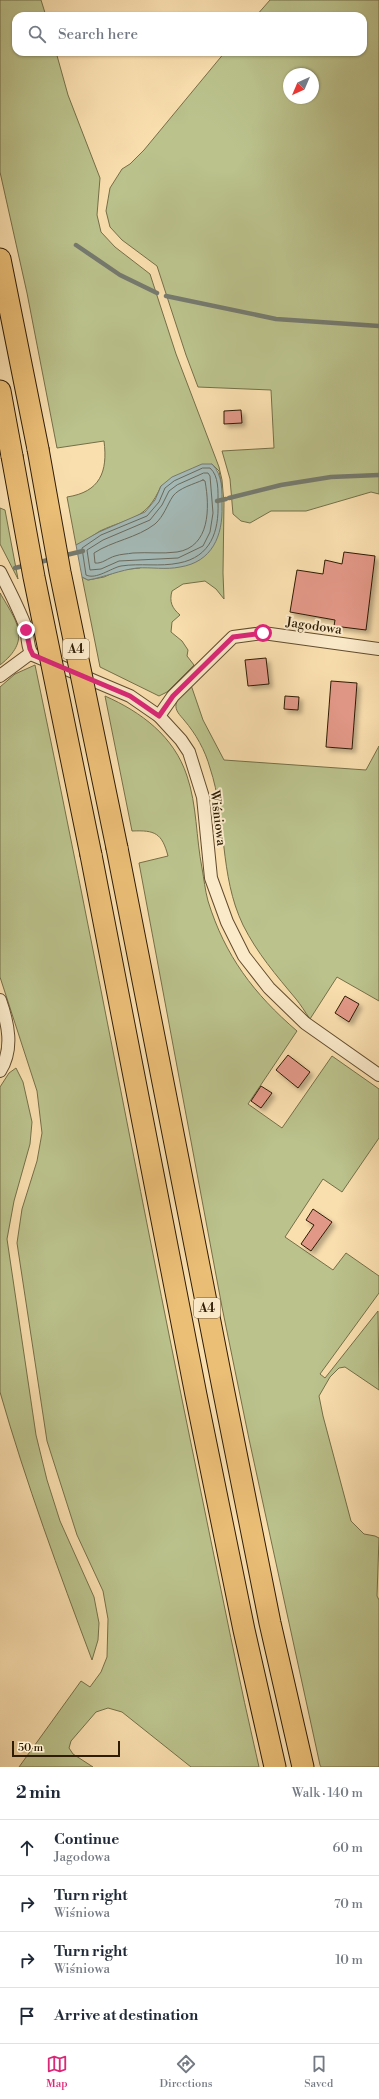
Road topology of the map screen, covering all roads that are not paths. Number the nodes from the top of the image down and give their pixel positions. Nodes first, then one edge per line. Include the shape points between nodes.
1 (0, 259) edge
2 (0, 391) edge
3 (0, 572) edge
4 (379, 650) edge
5 (31, 653) junction
6 (0, 676) edge
7 (159, 716) junction
8 (0, 1000) edge
9 (0, 1071) edge
10 (379, 1075) edge
11 (275, 1767) edge
12 (303, 1767) edge

1 - 12 highway, A4, bridge via 270,1624
2 - 11 highway, A4, bridge via 40,607 196,1395
3 - 5 street via 23,620
4 - 7 street, Jagodowa via 263,633 233,637 173,696
5 - 6 street
5 - 7 street, Wiśniowa via 41,660 130,696
7 - 10 street, Wiśniowa via 181,740 195,769 204,797 211,878 227,922 244,956 269,988 304,1023
8 - 9 street via 10,1046 5,1064

